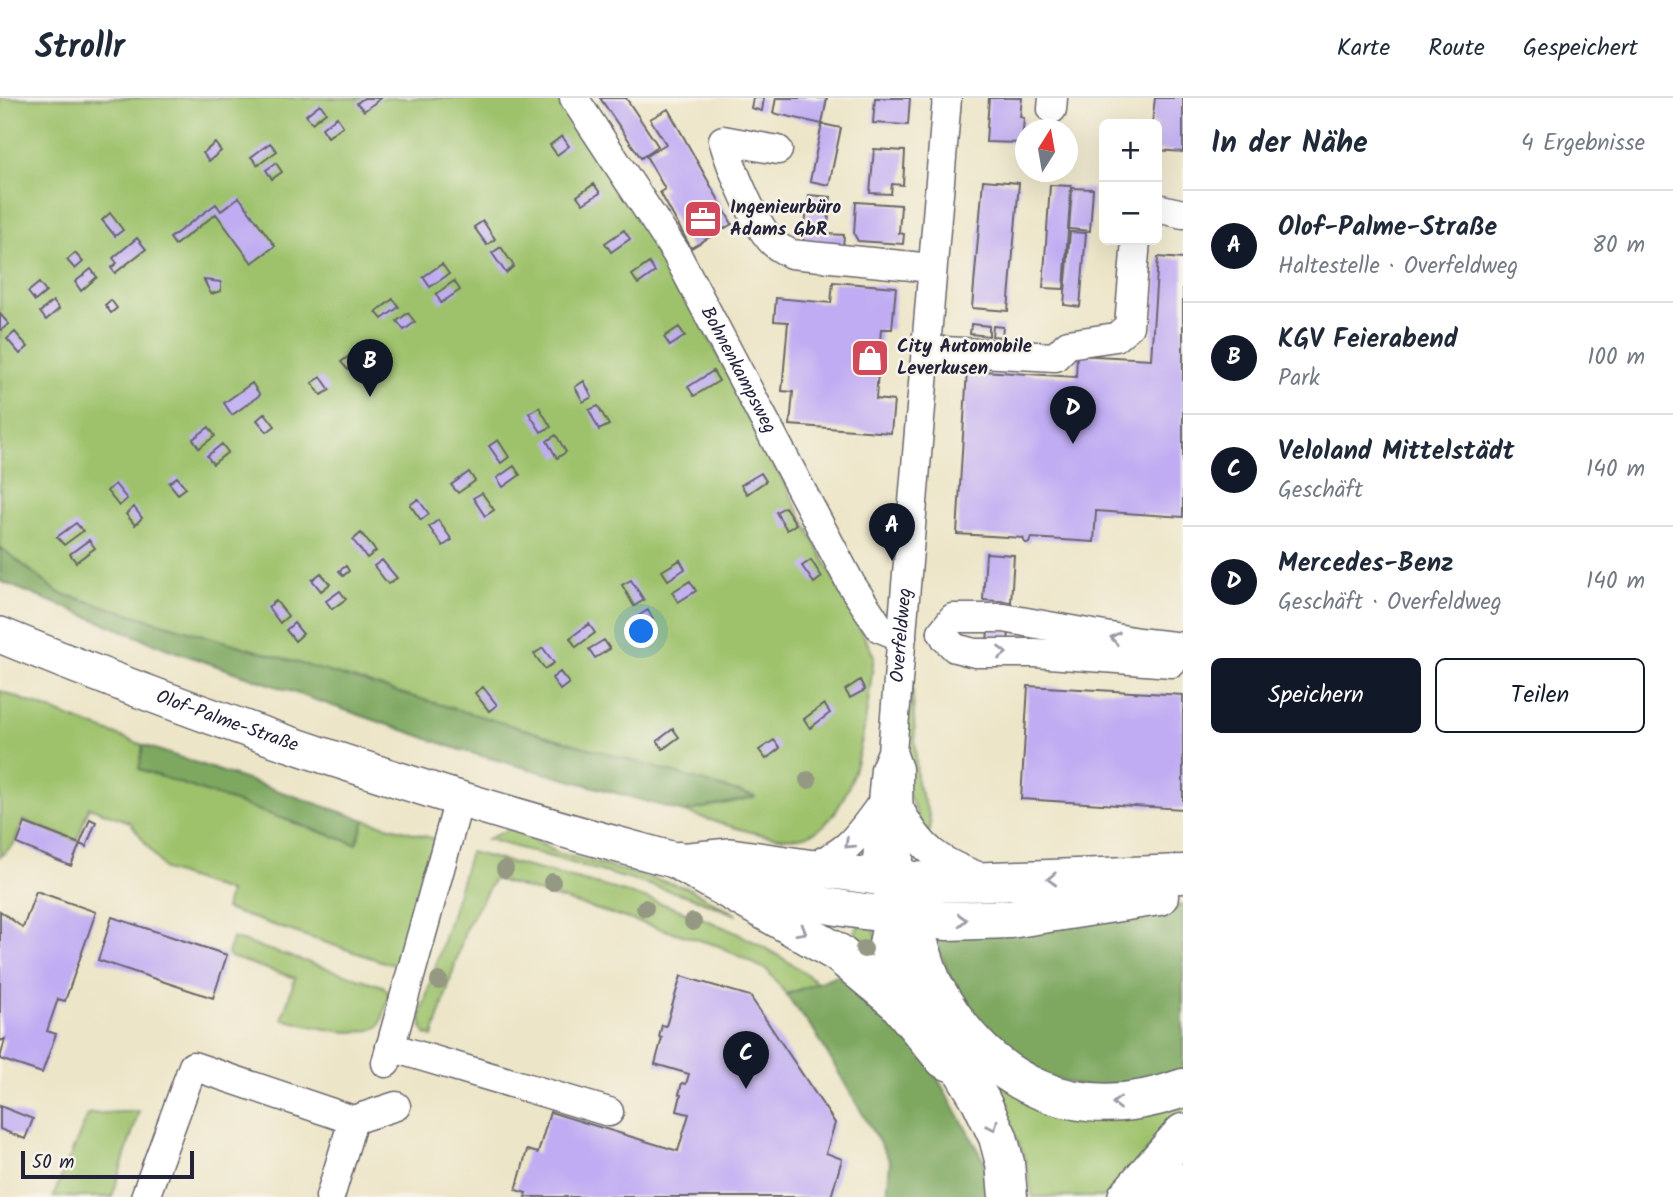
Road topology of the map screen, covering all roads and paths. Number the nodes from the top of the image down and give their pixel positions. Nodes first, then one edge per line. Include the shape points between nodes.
1 (574, 98) edge
2 (947, 98) edge
3 (778, 150) dead end
4 (1162, 209) edge
5 (1183, 214) edge
6 (1136, 245) edge
7 (932, 268) junction
8 (926, 350) junction
9 (902, 631) junction
10 (942, 632) junction
11 (0, 635) edge
12 (1183, 647) edge
13 (1183, 664) edge
14 (458, 800) junction
15 (889, 807) junction
16 (679, 861) junction
17 (808, 868) junction
18 (1183, 874) edge
19 (992, 881) junction
20 (1183, 893) edge
21 (892, 897) junction
22 (960, 1066) junction
23 (1183, 1087) edge
24 (396, 1106) dead end
25 (609, 1112) dead end
26 (353, 1120) junction
27 (1183, 1133) edge
28 (145, 1197) edge
29 (330, 1197) edge
30 (1008, 1197) edge
31 (1127, 1197) edge

1 - 9 street, Bohnenkampsweg via 676,253 851,584 880,628
2 - 7 street, Overfeldweg
3 - 7 street via 723,140 730,165 760,225 778,247 791,254
4 - 5 street
6 - 8 street via 1129,326 1116,337 1068,344 1055,357
7 - 8 street, Overfeldweg
8 - 9 street, Overfeldweg
9 - 10 street
9 - 15 street, Overfeldweg via 892,752 885,769
12 -> 10 street via 1004,618 953,618
10 -> 13 street via 956,648 975,653
11 - 14 main road, Olof-Palme-Straße via 237,727
14 - 16 main road, Olof-Palme-Straße
14 - 25 street via 388,1055
15 -> 17 street via 847,848
15 - 19 street via 929,851 953,867
15 - 21 street, Overfeldweg via 899,862
16 - 17 main road, Olof-Palme-Straße via 730,856
16 - 21 main road, Olof-Palme-Straße via 777,895 841,909
16 -> 22 highway via 838,953 897,1002 944,1059
17 - 21 main road, Olof-Palme-Straße
18 -> 19 highway
19 - 21 highway via 940,883
21 -> 20 highway via 946,921 1010,919
21 - 22 highway via 888,944 895,966 955,1051
23 -> 21 highway via 1130,1103 1104,1103 1073,1100 1010,1075 980,1051 952,1017
22 -> 30 highway via 998,1137
24 - 26 street
26 - 28 street via 193,1066
26 - 29 street
27 - 31 highway

